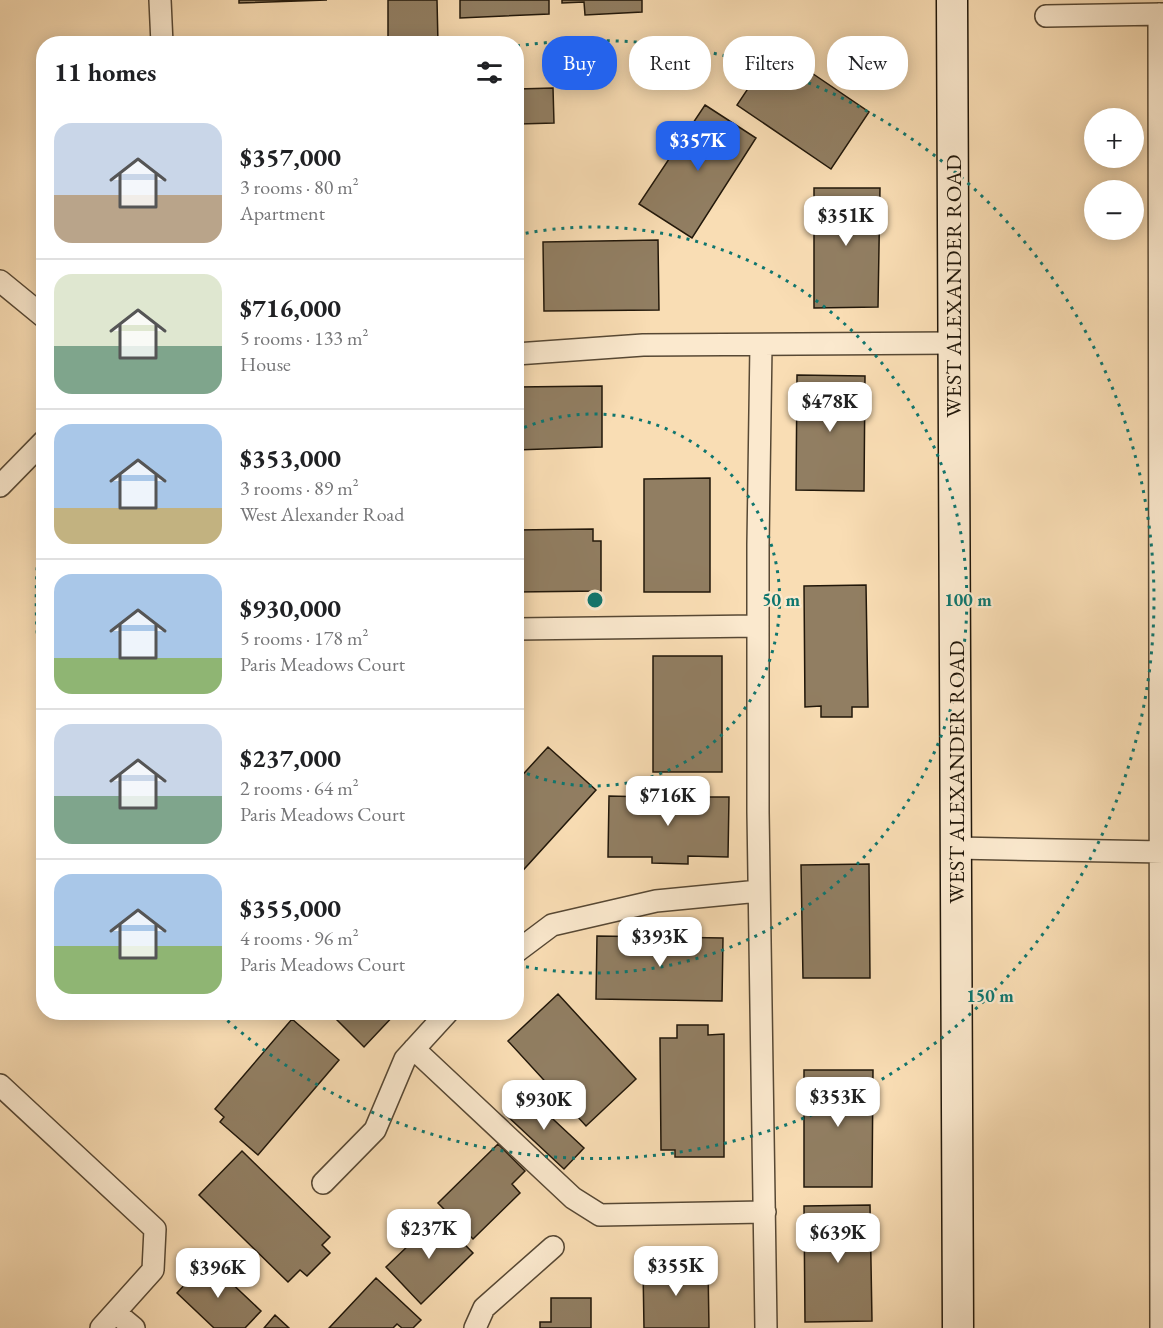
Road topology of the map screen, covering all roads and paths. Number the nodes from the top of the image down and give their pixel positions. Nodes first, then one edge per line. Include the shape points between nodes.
1 (160, 0) edge
2 (952, 0) edge
3 (1161, 14) edge
4 (1046, 16) dead end
5 (162, 36) edge
6 (0, 281) edge
7 (36, 310) edge
8 (953, 343) junction
9 (761, 345) junction
10 (524, 353) edge
11 (36, 449) edge
12 (0, 486) edge
13 (758, 626) junction
14 (524, 629) edge
15 (956, 848) junction
16 (1162, 852) edge
17 (759, 891) junction
18 (524, 946) edge
19 (441, 1020) edge
20 (414, 1049) junction
21 (0, 1085) edge
22 (323, 1183) dead end
23 (765, 1212) junction
24 (553, 1247) dead end
25 (109, 1320) edge
26 (134, 1328) edge
27 (475, 1328) edge
28 (766, 1328) edge
29 (958, 1328) edge
30 (1161, 1328) edge

1 - 5 street
2 - 8 main road, WEST ALEXANDER ROAD
3 - 4 street
3 - 16 street
6 - 7 street
8 - 9 street
8 - 15 main road, WEST ALEXANDER ROAD
9 - 10 street via 643,345
9 - 13 street
11 - 12 street
13 - 14 street
13 - 17 street
15 - 16 street
15 - 29 main road, WEST ALEXANDER ROAD
16 - 30 street
17 - 18 street via 656,901 552,925
17 - 23 street
19 - 20 street
20 - 22 street via 405,1059 375,1130
20 - 23 street via 573,1198 600,1215
21 - 25 street via 155,1229 153,1270
23 - 28 street
24 - 27 street via 484,1308
25 - 26 street

